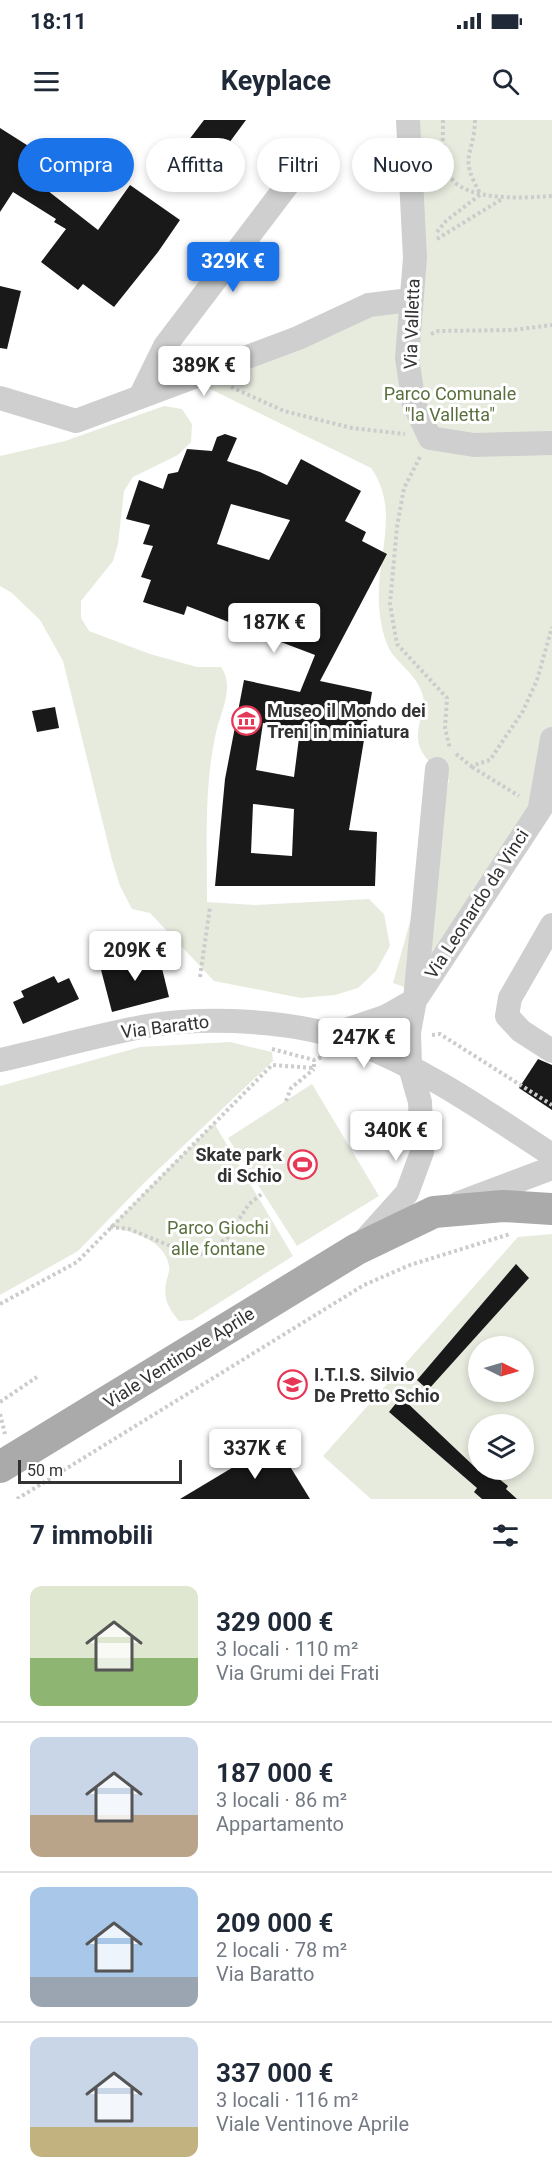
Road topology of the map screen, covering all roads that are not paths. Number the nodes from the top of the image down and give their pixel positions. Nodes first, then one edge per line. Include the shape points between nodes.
1 (408, 120) edge
2 (282, 192) edge
3 (410, 300) junction
4 (140, 397) junction
5 (0, 398) edge
6 (552, 443) edge
7 (552, 739) edge
8 (437, 769) dead end
9 (548, 807) edge
10 (550, 935) edge
11 (415, 1000) junction
12 (331, 1035) junction
13 (552, 1051) edge
14 (0, 1060) edge
15 (410, 1067) junction
16 (552, 1155) edge
17 (552, 1168) edge
18 (552, 1209) edge
19 (434, 1212) junction
20 (357, 1249) junction
21 (0, 1467) edge

1 - 3 street, Via Valletta via 415,258
2 - 4 street via 165,346
3 - 4 street via 369,305 298,338
3 - 6 street, Via Valletta via 406,358 414,404 430,438 474,445
4 - 5 street via 76,421
7 - 9 street
8 - 11 street, Viale Ventinove Aprile
9 - 11 street, Via Leonardo da Vinci
10 - 13 street via 510,998 507,1016 521,1031
11 - 12 street, Via Baratto via 387,1016
11 - 15 street, Viale Ventinove Aprile via 409,1032
12 - 14 street, Via Baratto via 250,1023 191,1021 146,1026
12 - 15 street, Via Baratto
15 - 16 street, Via Baratto
15 - 20 street, Viale Ventinove Aprile via 420,1102 422,1152 407,1193
17 - 19 street, Viale Ventinove Aprile
18 - 19 main road, Viale Ventinove Aprile via 503,1206
19 - 20 main road, Viale Ventinove Aprile
20 - 21 main road, Viale Ventinove Aprile

